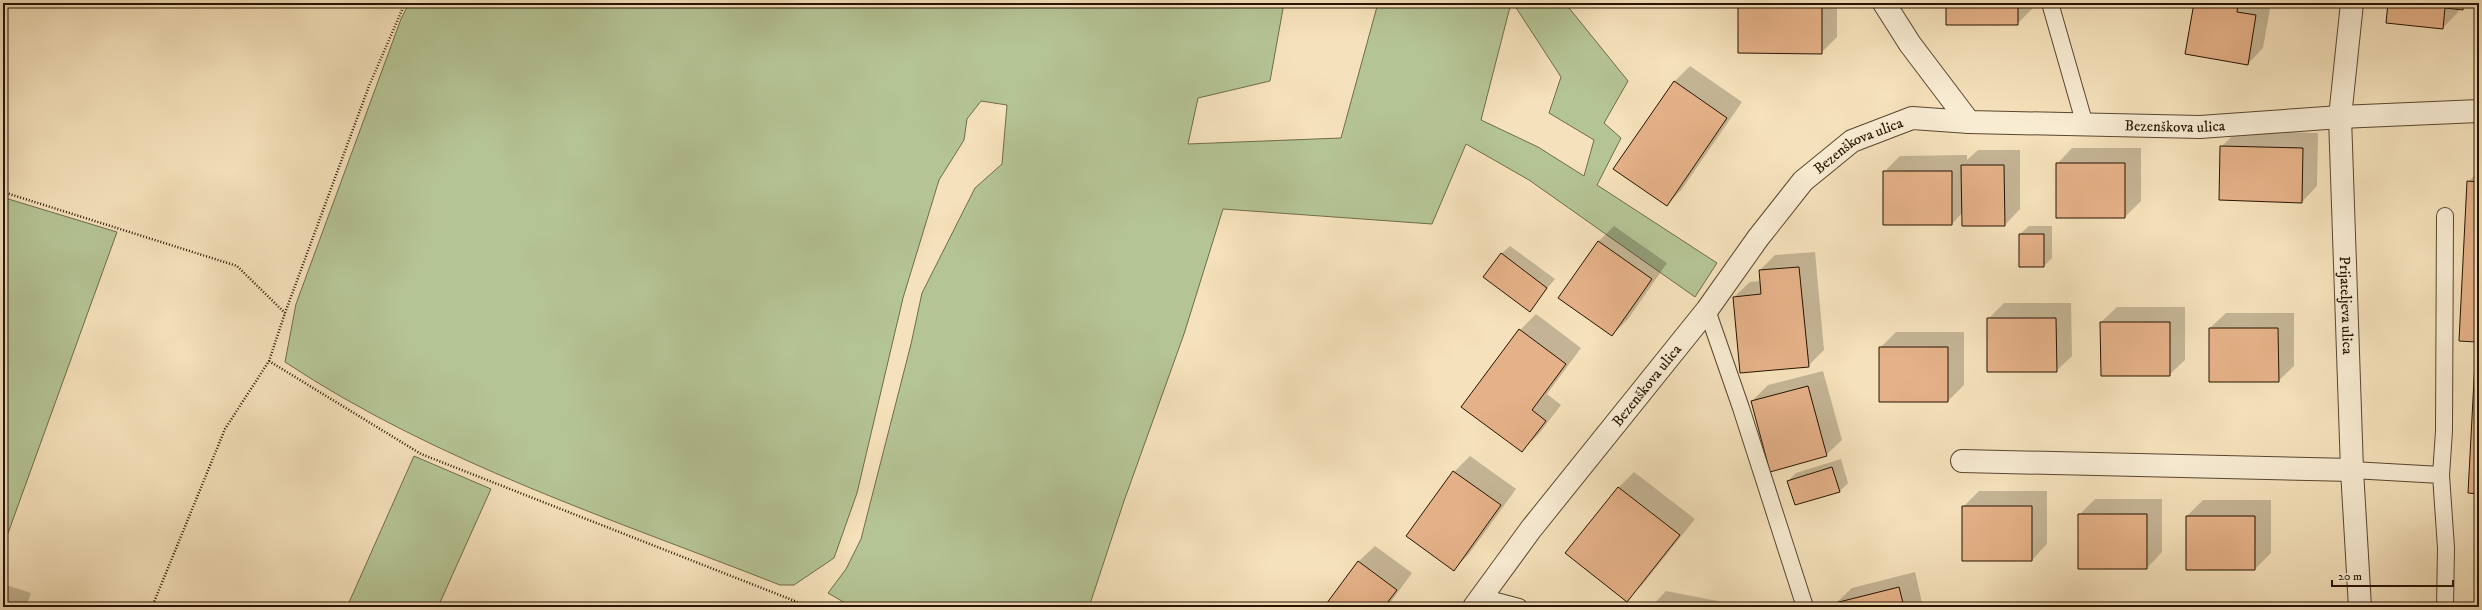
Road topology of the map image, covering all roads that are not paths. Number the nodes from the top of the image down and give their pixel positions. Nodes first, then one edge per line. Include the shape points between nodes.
1 (1884, 3) edge
2 (2050, 3) edge
3 (2352, 3) edge
4 (2479, 111) edge
5 (2340, 117) junction
6 (1970, 122) junction
7 (2085, 125) junction
8 (2445, 216) dead end
9 (1707, 310) junction
10 (1962, 461) dead end
11 (2352, 470) junction
12 (2441, 474) junction
13 (1478, 602) edge
14 (1519, 607) edge
15 (1805, 607) edge
16 (2360, 607) edge
17 (2445, 607) edge

1 - 6 street via 1910,44
2 - 7 lane
3 - 5 street, Prijateljeva ulica
4 - 5 street, Bezenškova ulica
5 - 7 street, Bezenškova ulica via 2200,128
5 - 11 street, Prijateljeva ulica
6 - 7 street, Bezenškova ulica
6 - 9 street, Bezenškova ulica via 1912,118 1852,141 1803,181 1758,238
8 - 12 lane via 2444,431
9 - 13 street, Bezenškova ulica via 1531,529
9 - 15 lane
10 - 11 street
11 - 12 lane
11 - 16 street, Prijateljeva ulica
12 - 17 lane via 2446,548
13 - 14 lane

